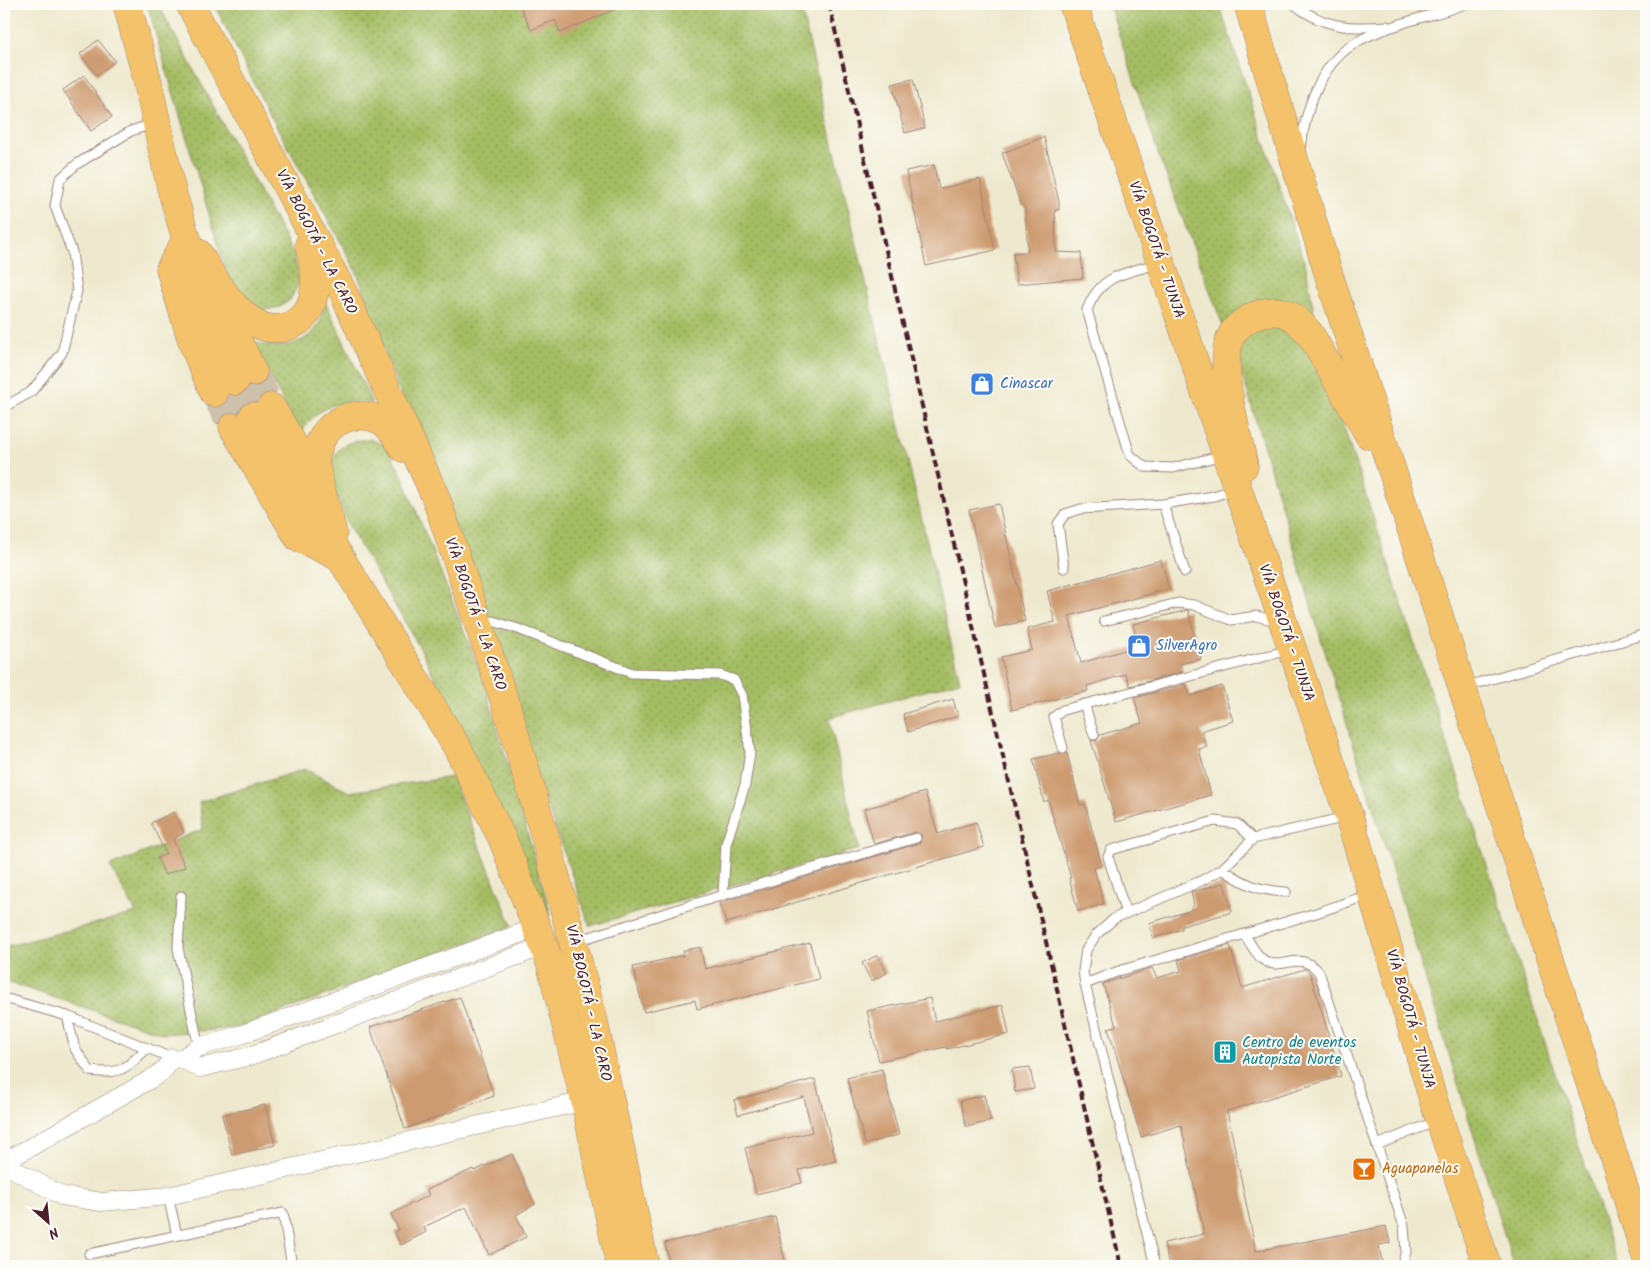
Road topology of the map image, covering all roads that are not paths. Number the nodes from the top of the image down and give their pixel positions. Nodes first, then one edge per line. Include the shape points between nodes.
1 (126, 4) edge
2 (190, 4) edge
3 (1074, 4) edge
4 (1248, 4) edge
5 (1294, 4) edge
6 (1464, 4) edge
7 (1397, 25) junction
8 (158, 122) junction
9 (1299, 172) junction
10 (299, 208) junction
11 (187, 238) junction
12 (1160, 263) junction
13 (234, 382) tunnel mouth
14 (4, 407) edge
15 (1225, 455) junction
16 (1395, 480) junction
17 (1237, 488) junction
18 (436, 498) junction
19 (1163, 504) junction
20 (339, 557) junction
21 (1064, 568) dead end
22 (1185, 572) dead end
23 (1265, 572) junction
24 (1104, 621) dead end
25 (1283, 622) junction
26 (477, 623) junction
27 (1646, 634) edge
28 (1292, 650) junction
29 (1462, 688) junction
30 (1084, 704) junction
31 (1094, 735) dead end
32 (1064, 748) dead end
33 (1349, 816) junction
34 (916, 838) dead end
35 (1253, 839) junction
36 (1222, 868) junction
37 (1286, 892) dead end
38 (1373, 893) junction
39 (181, 896) dead end
40 (723, 896) junction
41 (1126, 913) junction
42 (1244, 934) junction
43 (541, 936) junction
44 (574, 942) junction
45 (1085, 984) junction
46 (4, 998) edge
47 (67, 1016) junction
48 (199, 1047) junction
49 (147, 1048) junction
50 (172, 1058) joint
51 (585, 1101) junction
52 (1440, 1120) junction
53 (1377, 1145) junction
54 (4, 1163) edge
55 (168, 1196) junction
56 (176, 1235) junction
57 (88, 1254) dead end
58 (1646, 1256) edge
59 (292, 1266) edge
60 (620, 1266) edge
61 (645, 1266) edge
62 (1155, 1266) edge
63 (1401, 1266) edge
64 (1487, 1266) edge

1 - 8 main road
2 - 10 main road, VÍA BOGOTÁ - LA CARO
3 - 12 main road, VÍA BOGOTÁ - TUNJA
4 - 9 main road
5 - 7 lane via 1330,25 1362,28
6 - 7 lane
7 - 9 lane via 1351,45 1329,67 1309,107
8 - 11 main road via 171,188
8 - 14 lane via 115,141 77,164 60,179 55,206 72,252 77,291 71,317 62,353 32,392
9 - 16 main road
10 - 11 main road via 314,260 316,280 309,311 288,326 275,329 260,326 247,318
10 - 18 main road, VÍA BOGOTÁ - LA CARO via 344,294
11 - 13 main road via 214,333
12 - 15 main road, VÍA BOGOTÁ - TUNJA
12 - 15 lane via 1113,277 1093,294 1087,310 1130,455 1146,467 1173,468
15 - 17 main road, VÍA BOGOTÁ - TUNJA
16 - 23 main road via 1310,334 1298,319 1280,311 1262,313 1245,320 1230,337 1226,374
16 - 29 main road
17 - 19 lane via 1214,496
17 - 23 main road, VÍA BOGOTÁ - TUNJA
18 - 20 main road via 392,430 382,422 363,415 338,421 322,438 315,458
18 - 26 main road, VÍA BOGOTÁ - LA CARO
19 - 21 lane via 1081,509 1065,514 1058,524
19 - 22 lane
20 - 20 main road, VÍA BOGOTÁ - LA CARO via 298,537 252,417 293,444
20 - 43 main road, VÍA BOGOTÁ - LA CARO via 457,747 503,840
23 - 25 main road, VÍA BOGOTÁ - TUNJA
24 - 25 lane via 1178,603 1194,605 1232,620 1256,616
25 - 28 main road, VÍA BOGOTÁ - TUNJA
26 - 40 lane via 493,621 521,630 632,673 720,675 734,680 742,695 750,752 745,785 726,844
26 - 44 main road, VÍA BOGOTÁ - LA CARO via 514,733
27 - 29 lane
28 - 30 lane
28 - 33 main road, VÍA BOGOTÁ - TUNJA
29 - 58 main road
30 - 31 lane
30 - 32 lane via 1063,710 1054,717
33 - 35 lane
33 - 38 main road, VÍA BOGOTÁ - TUNJA
34 - 40 lane
35 - 36 lane
35 - 41 lane via 1237,824 1215,821 1111,850 1108,857
36 - 37 lane via 1241,882 1260,890
36 - 41 lane via 1201,881
38 - 42 lane
38 - 52 main road, VÍA BOGOTÁ - TUNJA
39 - 48 lane via 178,948
40 - 44 lane
41 - 45 lane via 1096,935 1086,950
42 - 45 lane
42 - 53 lane via 1260,958 1270,964 1304,960 1319,972
43 - 48 street
43 - 48 street via 250,1056 200,1068 180,1058
43 - 51 main road, VÍA BOGOTÁ - LA CARO
44 - 61 main road, VÍA BOGOTÁ - LA CARO
45 - 62 lane
46 - 47 lane
47 - 49 lane
47 - 49 lane via 75,1050 90,1070 112,1074 132,1064
49 - 50 lane
50 - 54 street via 164,1070 151,1079
51 - 55 street
51 - 60 main road, VÍA BOGOTÁ - LA CARO
52 - 53 lane
52 - 64 main road, VÍA BOGOTÁ - TUNJA
53 - 63 lane via 1404,1226 1406,1252
54 - 55 street via 62,1196 102,1202
55 - 56 lane
56 - 57 lane
56 - 59 lane via 282,1213

